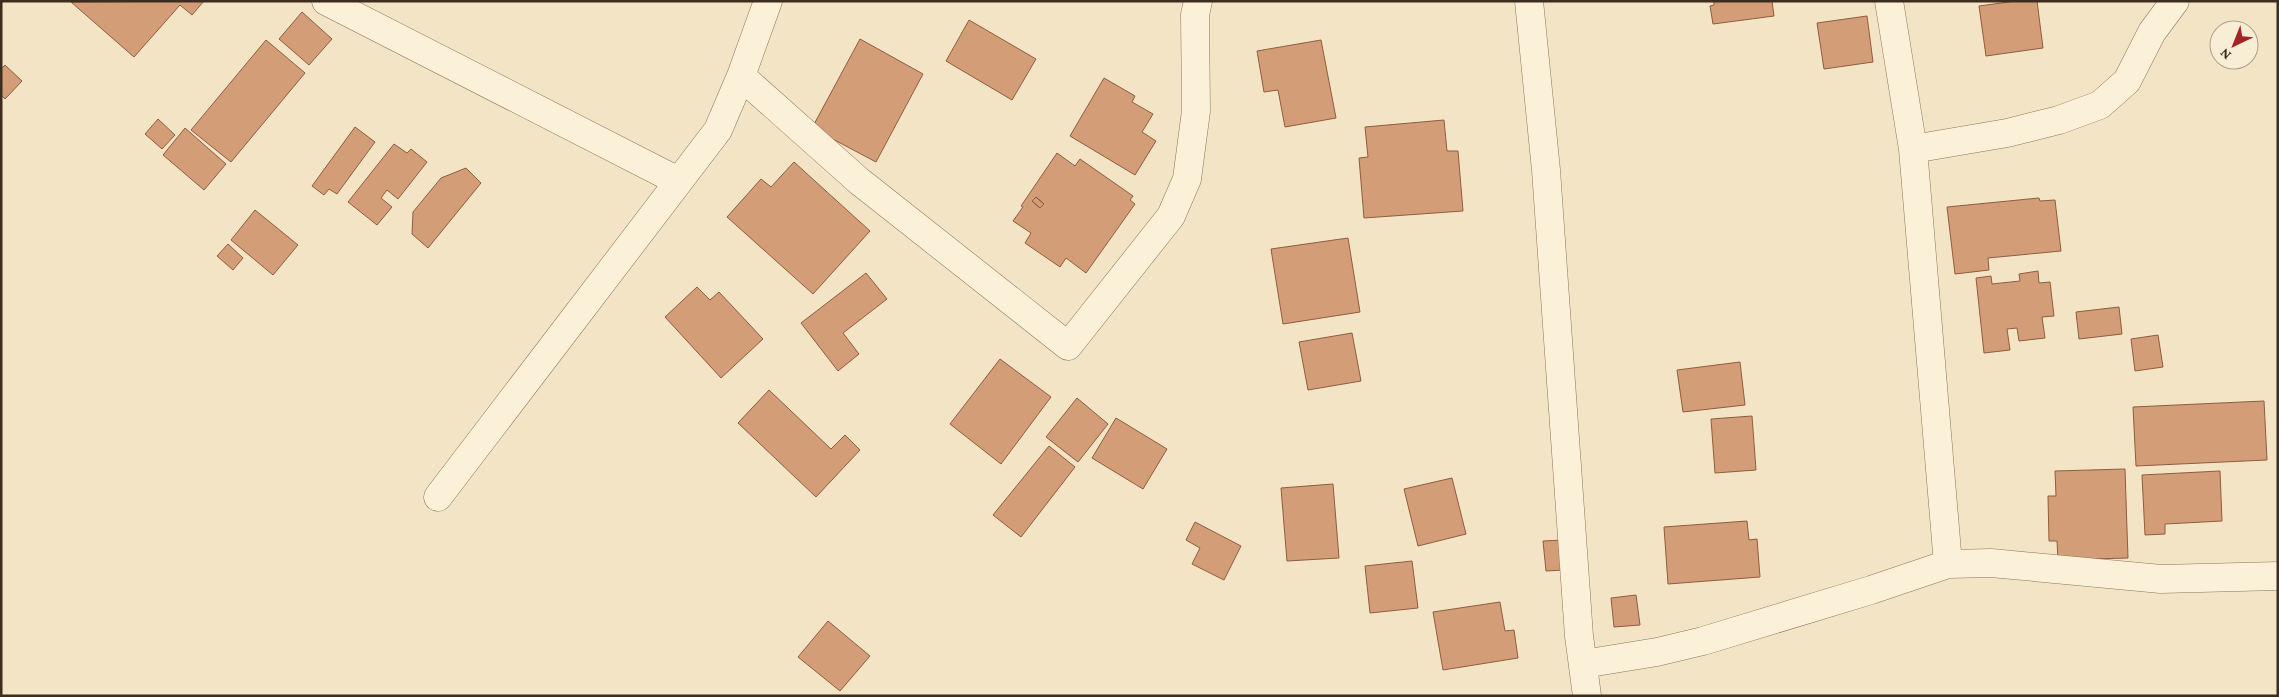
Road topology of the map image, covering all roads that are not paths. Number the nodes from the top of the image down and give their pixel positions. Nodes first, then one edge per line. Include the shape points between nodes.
1 (326, 1) edge
2 (768, 1) edge
3 (1198, 1) edge
4 (1529, 1) edge
5 (1889, 1) edge
6 (2174, 1) edge
7 (742, 76) junction
8 (1913, 149) junction
9 (678, 182) junction
10 (438, 496) dead end
11 (1948, 564) junction
12 (2278, 576) edge
13 (1583, 664) junction
14 (1587, 696) edge

1 - 9 street
2 - 7 street
3 - 7 street via 1195,15 1196,111 1187,179 1170,216 1068,346 859,181
4 - 13 street via 1546,170
5 - 8 street
6 - 8 street via 2152,32 2127,81 2100,105 2059,120 2007,133
7 - 9 street via 718,130
8 - 11 street
9 - 10 street
11 - 12 street via 1991,563 2161,579
11 - 13 street via 1703,641
13 - 14 street

